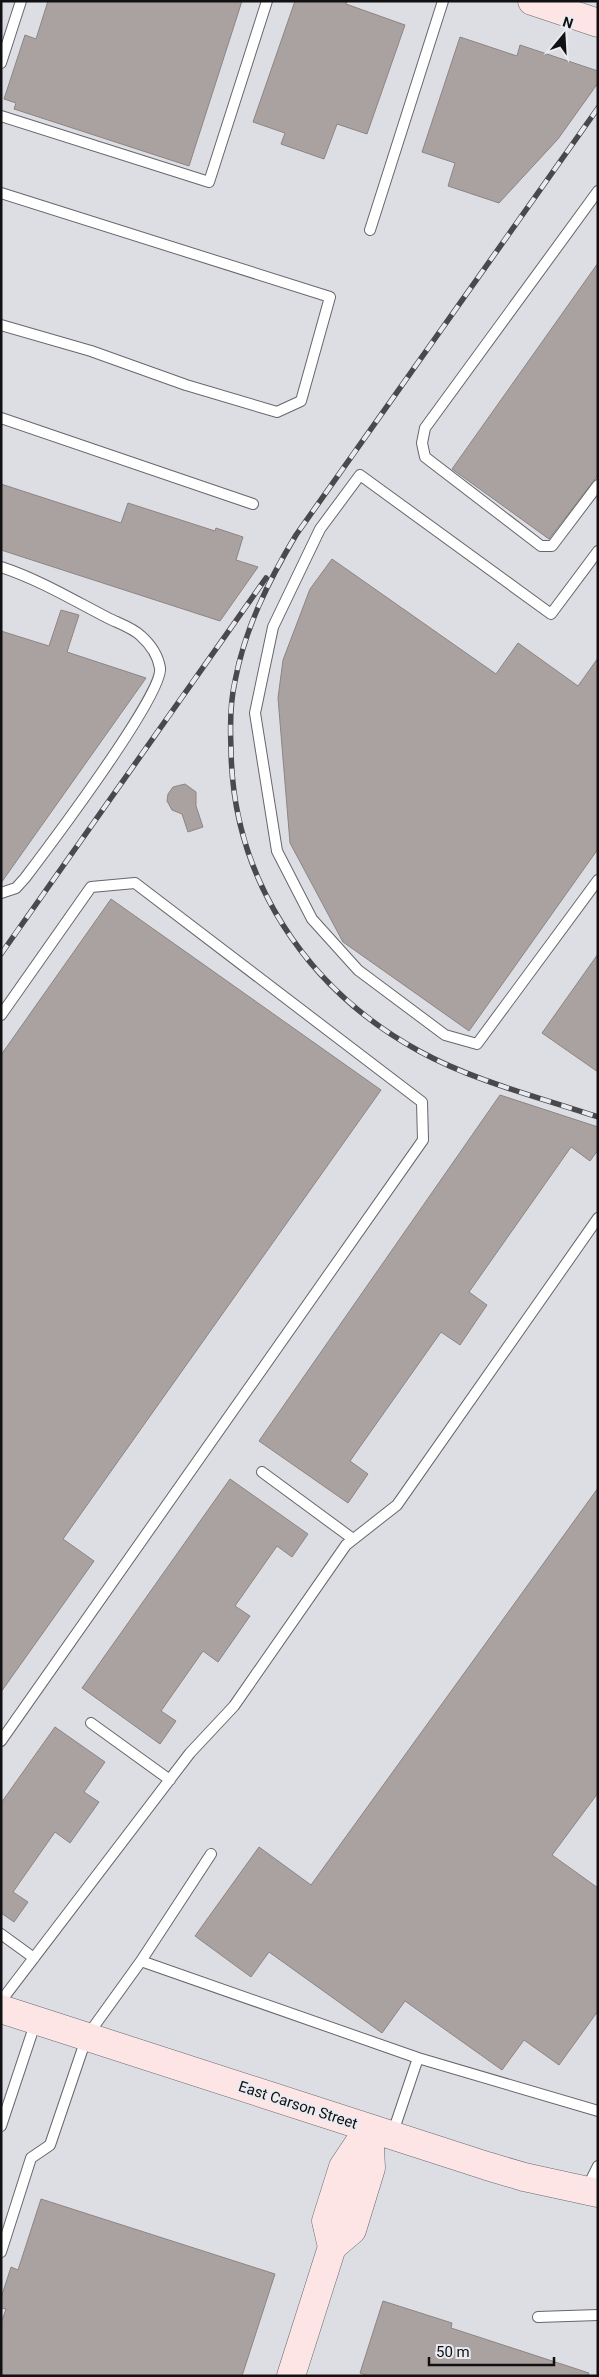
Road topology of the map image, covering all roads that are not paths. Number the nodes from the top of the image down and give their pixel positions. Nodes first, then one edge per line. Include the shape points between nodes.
1 (21, 1) edge
2 (267, 1) edge
3 (443, 1) edge
4 (532, 1) edge
5 (598, 23) edge
6 (1, 63) edge
7 (1, 116) edge
8 (598, 191) edge
9 (1, 193) edge
10 (370, 230) dead end
11 (1, 325) edge
12 (1, 418) edge
13 (598, 485) edge
14 (253, 504) dead end
15 (598, 551) edge
16 (1, 567) edge
17 (598, 880) edge
18 (1, 893) edge
19 (1, 1015) edge
20 (598, 1218) edge
21 (262, 1472) dead end
22 (354, 1539) junction
23 (91, 1723) dead end
24 (1, 1741) edge
25 (170, 1780) junction
26 (211, 1854) dead end
27 (1, 1934) edge
28 (34, 1958) junction
29 (141, 1961) junction
30 (1, 2001) edge
31 (1, 2009) edge
32 (36, 2020) junction
33 (87, 2036) junction
34 (418, 2058) junction
35 (5, 2099) edge
36 (598, 2111) edge
37 (1, 2126) edge
38 (380, 2132) junction
39 (598, 2166) edge
40 (592, 2192) edge
41 (1, 2252) edge
42 (598, 2315) edge
43 (538, 2317) dead end
44 (291, 2376) edge

1 - 6 lane
2 - 7 lane via 209,182
3 - 10 lane
4 - 5 main road
8 - 13 lane via 425,428 422,443 425,457 541,546 552,546
9 - 11 lane via 330,297 301,401 277,412
12 - 14 lane
15 - 17 lane via 551,614 360,475 320,528 273,627 255,712 278,851 312,919 358,970 446,1035 477,1044
16 - 18 lane via 140,635 155,652 160,669 150,697 106,766 25,878 16,888
19 - 24 lane via 91,887 135,883 422,1102 423,1140
20 - 22 lane via 397,1505
21 - 22 lane
22 - 25 lane via 346,1545 234,1706 190,1753
23 - 25 lane
25 - 28 lane
26 - 29 lane
27 - 28 lane
28 - 30 lane
29 - 33 lane
29 - 34 lane
31 - 32 main road, East Carson Street
32 - 33 main road, East Carson Street
32 - 35 lane
33 - 38 main road, East Carson Street
33 - 41 lane via 50,2145 31,2158
34 - 36 lane
34 - 38 lane
35 - 37 lane
38 - 40 main road, East Carson Street via 524,2177
38 - 44 main road via 352,2230 332,2247
39 - 40 lane
42 - 43 lane

